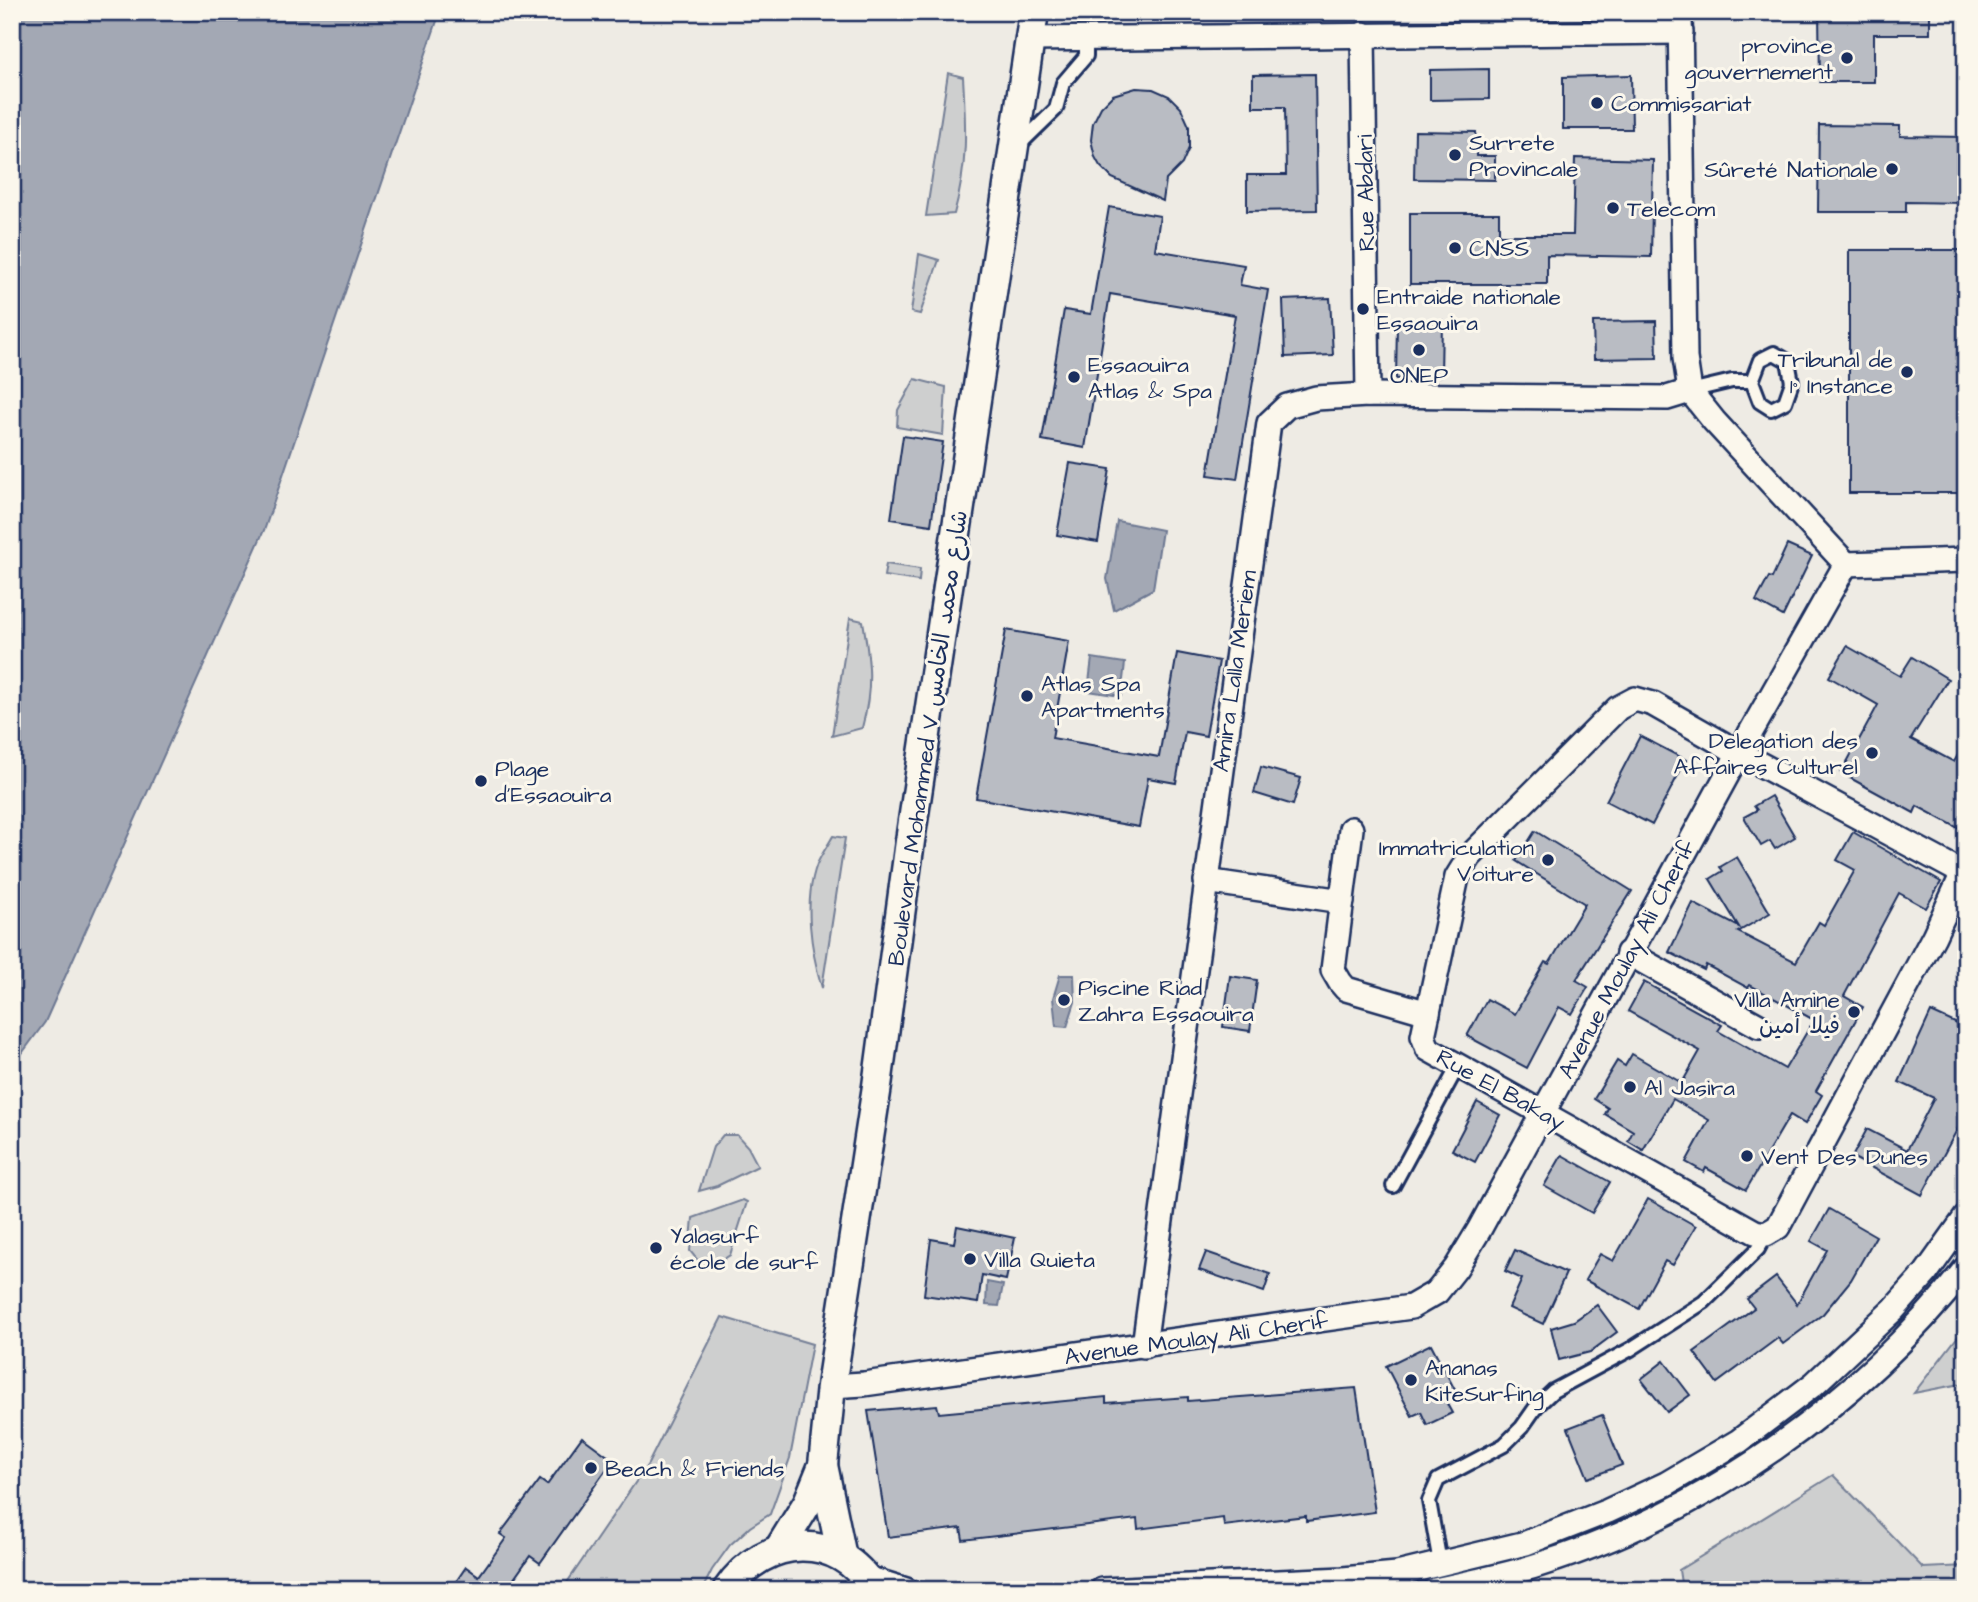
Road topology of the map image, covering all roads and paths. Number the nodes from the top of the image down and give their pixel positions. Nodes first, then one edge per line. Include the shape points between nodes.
1 (1681, 22) edge
2 (1032, 25) edge
3 (1363, 34) junction
4 (1086, 39) junction
5 (1013, 150) junction
6 (1752, 381) dead end
7 (1690, 391) junction
8 (1368, 394) junction
9 (1966, 559) edge
10 (1846, 564) junction
11 (1739, 753) junction
12 (1351, 829) dead end
13 (1964, 869) edge
14 (1206, 881) junction
15 (1342, 901) junction
16 (1629, 953) junction
17 (1428, 1013) junction
18 (1759, 1026) dead end
19 (1458, 1066) junction
20 (1544, 1112) junction
21 (1392, 1186) dead end
22 (1966, 1217) edge
23 (1766, 1234) junction
24 (1966, 1268) edge
25 (1144, 1346) junction
26 (831, 1386) junction
27 (823, 1465) junction
28 (779, 1549) junction
29 (842, 1557) junction
30 (1440, 1563) junction
31 (870, 1584) edge
32 (727, 1590) edge
33 (906, 1590) edge
34 (1102, 1590) edge
35 (1434, 1590) edge

1 - 3 street
1 - 7 street via 1685,358
2 - 4 street
2 - 5 street, Boulevard Mohammed V شارع محمد الخامس
3 - 4 street
3 - 8 street, Rue Abdari
4 - 5 lane via 1086,56 1063,83 1056,109
5 - 26 street, Boulevard Mohammed V شارع محمد الخامس
6 - 7 lane
7 - 8 street, Amira Lalla Meriem via 1667,398
7 - 10 street
8 - 14 street, Amira Lalla Meriem via 1316,398 1287,406 1269,423
9 - 10 street
10 - 11 street, Avenue Moulay Ali Cherif
11 - 13 street, Rue El Bakay
11 - 16 street, Avenue Moulay Ali Cherif
11 - 17 street, Rue El Bakay via 1653,704 1636,699 1618,708 1470,856 1457,877
12 - 15 street
13 - 23 street, Rue El Bakay via 1934,936 1778,1227
14 - 15 street
14 - 25 street, Amira Lalla Meriem
15 - 17 street via 1333,970 1339,982 1346,989
16 - 18 street
16 - 20 street, Avenue Moulay Ali Cherif
17 - 19 street, Rue El Bakay via 1423,1036 1428,1049
19 - 20 street, Rue El Bakay
19 - 21 lane
20 - 23 street, Rue El Bakay via 1755,1232
20 - 25 street, Avenue Moulay Ali Cherif via 1456,1268 1437,1292 1411,1307
22 - 30 street via 1926,1273 1858,1345 1739,1441 1608,1511 1526,1543
23 - 30 lane via 1758,1249 1704,1302 1553,1391 1504,1445 1438,1480 1429,1501
24 - 35 street via 1914,1330 1874,1368 1755,1462 1681,1506 1621,1534 1538,1566
25 - 26 street, Avenue Moulay Ali Cherif
26 - 27 street, Boulevard Mohammed V شارع محمد الخامس
27 - 28 street via 808,1502
27 - 29 street
28 - 29 street via 800,1546
28 - 32 street via 748,1564
29 - 31 street
30 - 34 street via 1398,1574 1343,1579
31 - 33 street

